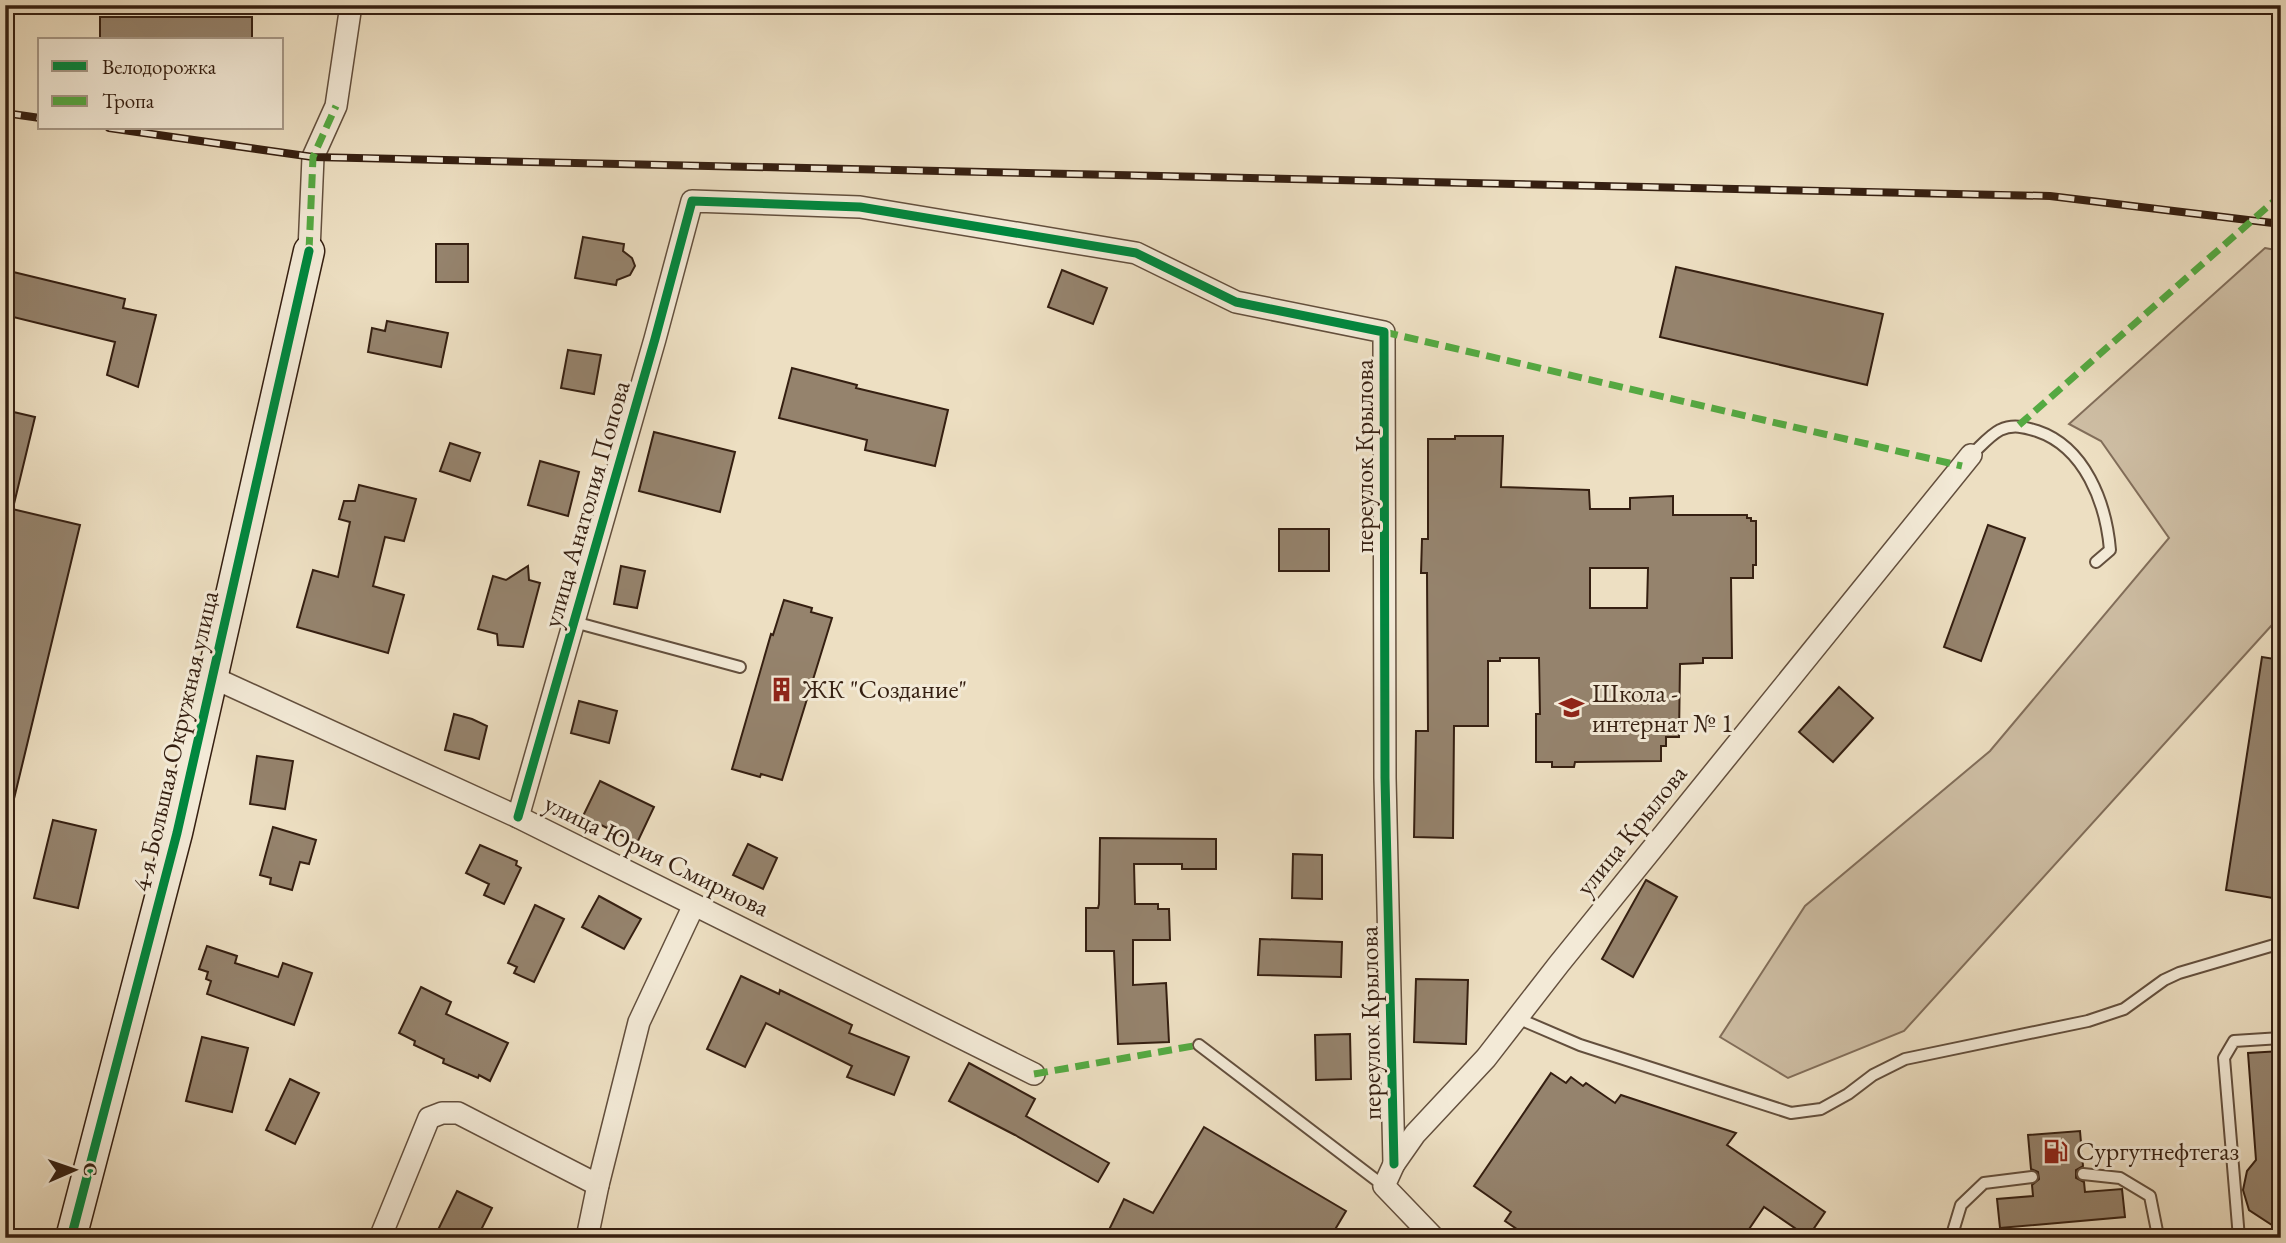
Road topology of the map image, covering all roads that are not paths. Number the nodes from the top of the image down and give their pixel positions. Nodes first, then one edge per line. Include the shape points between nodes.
1 (351, 5) edge
2 (692, 201) joint
3 (309, 251) joint
4 (1971, 455) joint
5 (2096, 562) dead end
6 (574, 622) junction
7 (740, 667) dead end
8 (214, 678) junction
9 (518, 817) junction
10 (694, 905) junction
11 (2281, 943) edge
12 (1517, 1018) junction
13 (2281, 1038) edge
14 (1199, 1045) dead end
15 (1034, 1074) dead end
16 (1394, 1164) junction
17 (2083, 1174) dead end
18 (2032, 1177) dead end
19 (598, 1185) junction
20 (1384, 1186) junction
21 (1421, 1233) edge
22 (71, 1238) edge
23 (380, 1238) edge
24 (587, 1238) edge
25 (1951, 1238) edge
26 (2155, 1238) edge
27 (2239, 1238) edge

1 - 3 street via 336,106 313,157
2 - 6 street, улица Анатолия Попова
2 - 16 street, переулок Крылова via 860,206 1136,253 1237,302 1384,332 1385,778
3 - 8 street, 4-я Большая Окружная улица
4 - 5 lane via 2000,430 2019,425 2070,450 2086,471 2108,531 2110,550
4 - 12 street, улица Крылова
6 - 7 lane
6 - 9 street, улица Анатолия Попова
8 - 9 street, улица Юрия Смирнова
8 - 22 street, 4-я Большая Окружная улица
9 - 10 street, улица Юрия Смирнова
10 - 15 street, улица Юрия Смирнова
10 - 19 street via 639,1022
11 - 12 lane via 2179,973 2123,1009 2088,1021 1905,1059 1821,1109 1791,1113 1580,1045
12 - 16 street, улица Крылова
13 - 27 lane via 2234,1041 2224,1058
14 - 20 lane
16 - 20 street, улица Крылова
17 - 26 lane via 2120,1178 2150,1196 2158,1231
18 - 25 lane via 1984,1183 1961,1205
19 - 23 street via 458,1113 442,1113 429,1118
19 - 24 street
20 - 21 street

